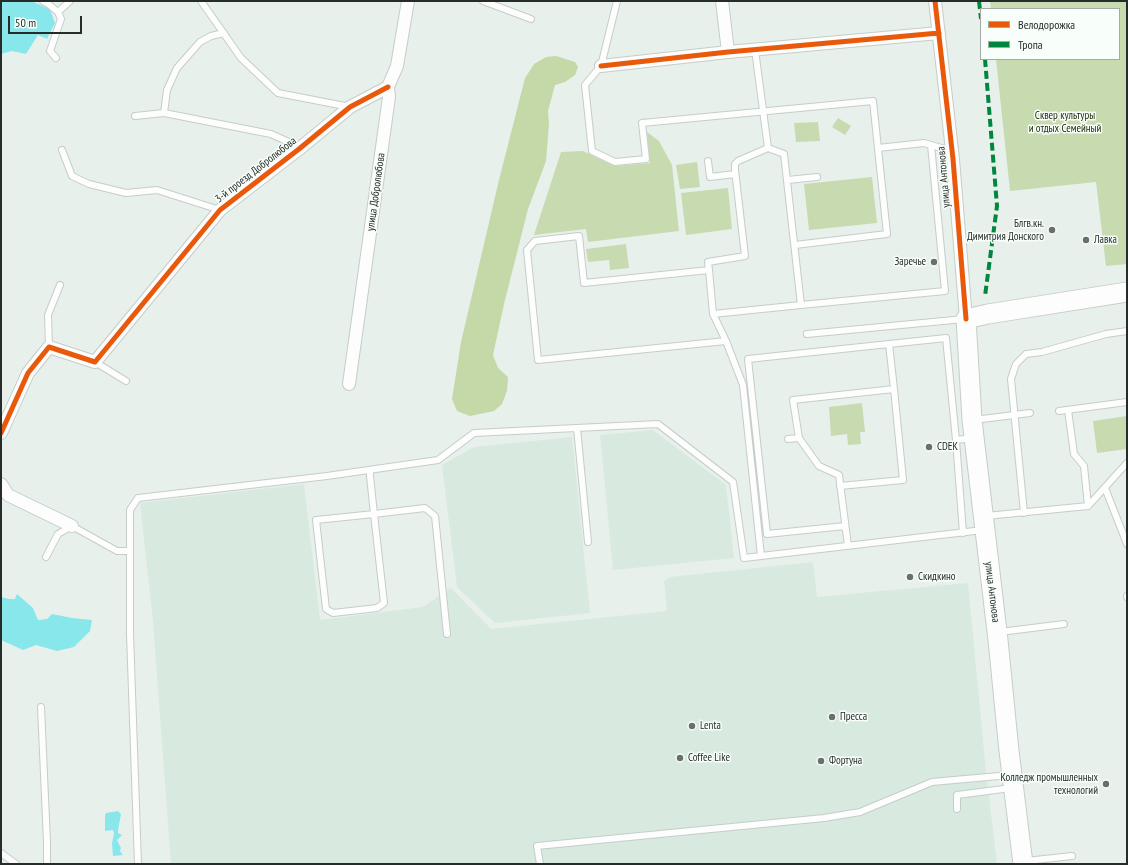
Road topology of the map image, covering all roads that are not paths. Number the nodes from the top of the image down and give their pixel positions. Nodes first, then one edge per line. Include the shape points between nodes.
1 (43, 1) edge
2 (70, 1) edge
3 (201, 1) edge
4 (408, 1) edge
5 (483, 1) edge
6 (617, 1) edge
7 (722, 1) edge
8 (936, 1) edge
9 (944, 1) edge
10 (58, 12) junction
11 (531, 19) dead end
12 (224, 33) junction
13 (939, 33) junction
14 (756, 50) junction
15 (728, 52) junction
16 (56, 58) dead end
17 (601, 66) junction
18 (388, 87) junction
19 (350, 107) junction
20 (763, 111) junction
21 (164, 113) junction
22 (135, 116) dead end
23 (931, 145) junction
24 (768, 148) junction
25 (878, 148) junction
26 (62, 150) dead end
27 (299, 150) junction
28 (952, 151) junction
29 (708, 161) dead end
30 (735, 174) junction
31 (817, 177) dead end
32 (788, 180) junction
33 (220, 210) junction
34 (795, 245) junction
35 (709, 270) junction
36 (60, 285) dead end
37 (1127, 292) edge
38 (801, 305) junction
39 (713, 314) junction
40 (966, 319) junction
41 (1127, 331) edge
42 (807, 334) dead end
43 (726, 341) junction
44 (889, 344) junction
45 (49, 347) junction
46 (95, 362) junction
47 (126, 381) dead end
48 (349, 384) dead end
49 (894, 390) junction
50 (1127, 402) edge
51 (1068, 410) junction
52 (1060, 411) dead end
53 (1030, 413) dead end
54 (1013, 416) junction
55 (577, 428) junction
56 (973, 429) junction
57 (1, 433) edge
58 (799, 438) junction
59 (788, 439) dead end
60 (956, 440) junction
61 (1127, 463) edge
62 (370, 470) junction
63 (1, 484) edge
64 (840, 486) junction
65 (1105, 488) junction
66 (1088, 506) junction
67 (1024, 513) junction
68 (374, 514) junction
69 (984, 523) junction
70 (72, 526) junction
71 (845, 526) junction
72 (963, 533) junction
73 (588, 542) dead end
74 (1127, 544) edge
75 (848, 546) junction
76 (130, 550) junction
77 (761, 556) junction
78 (46, 557) dead end
79 (1064, 624) dead end
80 (997, 632) junction
81 (447, 634) dead end
82 (41, 708) dead end
83 (1013, 781) junction
84 (957, 809) dead end
85 (1, 853) edge
86 (1072, 856) dead end
87 (1023, 863) edge
88 (16, 864) edge
89 (47, 864) edge
90 (138, 864) edge
91 (540, 864) edge

1 - 10 lane
2 - 10 lane
3 - 12 lane
4 - 18 street, улица Добролюбова via 397,66
5 - 11 lane
6 - 17 lane
7 - 15 street
8 - 13 street
9 - 13 street
10 - 16 lane via 61,19 50,51
12 - 19 lane via 241,58 278,94
12 - 21 lane via 200,42 177,68 167,90
13 - 14 street
13 - 28 street, улица Антонова
14 - 15 street
14 - 20 lane
15 - 17 street
17 - 20 lane via 585,85 592,151 615,162 646,159 642,123
18 - 19 street, 3-й проезд Добролюбова
18 - 48 street, улица Добролюбова via 390,97
19 - 27 street, 3-й проезд Добролюбова
20 - 24 lane
20 - 25 lane via 873,101
21 - 22 lane
21 - 27 lane via 271,134 293,144
23 - 25 lane via 924,143
23 - 28 lane
23 - 38 lane via 945,291
24 - 30 lane via 738,161 735,164
24 - 32 lane via 784,154
25 - 34 lane via 887,234
26 - 33 lane via 72,176 89,184 126,193 157,190
27 - 33 street, 3-й проезд Добролюбова
28 - 40 street, улица Антонова
29 - 30 lane via 710,177
30 - 35 lane via 746,256 708,262
31 - 32 lane
32 - 34 lane
33 - 46 street, 3-й проезд Добролюбова
34 - 38 lane
35 - 39 lane
35 - 43 lane via 584,284 579,236 535,240 527,250 538,360
36 - 45 lane via 48,315
37 - 40 main road
38 - 39 lane
39 - 43 lane
40 - 42 lane
40 - 56 main road, улица Антонова
41 - 54 lane via 1026,354 1016,364 1011,379
43 - 77 lane via 743,385
44 - 49 lane
44 - 60 lane via 946,338
44 - 71 lane via 748,359 760,442 767,534
45 - 46 street
45 - 57 street via 28,373
46 - 47 lane
49 - 58 lane via 793,400
49 - 64 lane via 903,480
50 - 51 lane
51 - 52 lane
51 - 66 lane via 1074,454 1084,466
53 - 54 lane
54 - 56 lane
54 - 67 lane
55 - 62 lane via 474,433 438,460
55 - 73 lane
55 - 77 lane via 658,424 733,482 744,558
56 - 60 lane
56 - 69 main road, улица Антонова
58 - 59 lane
58 - 64 lane via 819,466 839,475
60 - 72 lane
61 - 65 lane
62 - 68 lane
62 - 76 lane via 138,498 130,510
63 - 70 street via 8,495
64 - 71 lane
65 - 66 lane
65 - 74 lane
66 - 67 lane
67 - 69 lane
68 - 68 lane via 384,603 377,608 333,613 326,609 316,520
68 - 81 lane via 425,508 435,516
69 - 72 lane
69 - 80 main road, улица Антонова
70 - 76 lane via 118,551
70 - 78 lane via 58,534
71 - 75 lane
72 - 75 lane
75 - 77 lane
76 - 90 lane via 130,634
79 - 80 lane
80 - 83 main road, улица Антонова
82 - 89 lane
83 - 84 lane via 957,795
83 - 87 main road, улица Антонова
83 - 91 lane via 932,782 860,812 824,818 537,846
85 - 88 lane
86 - 87 lane

